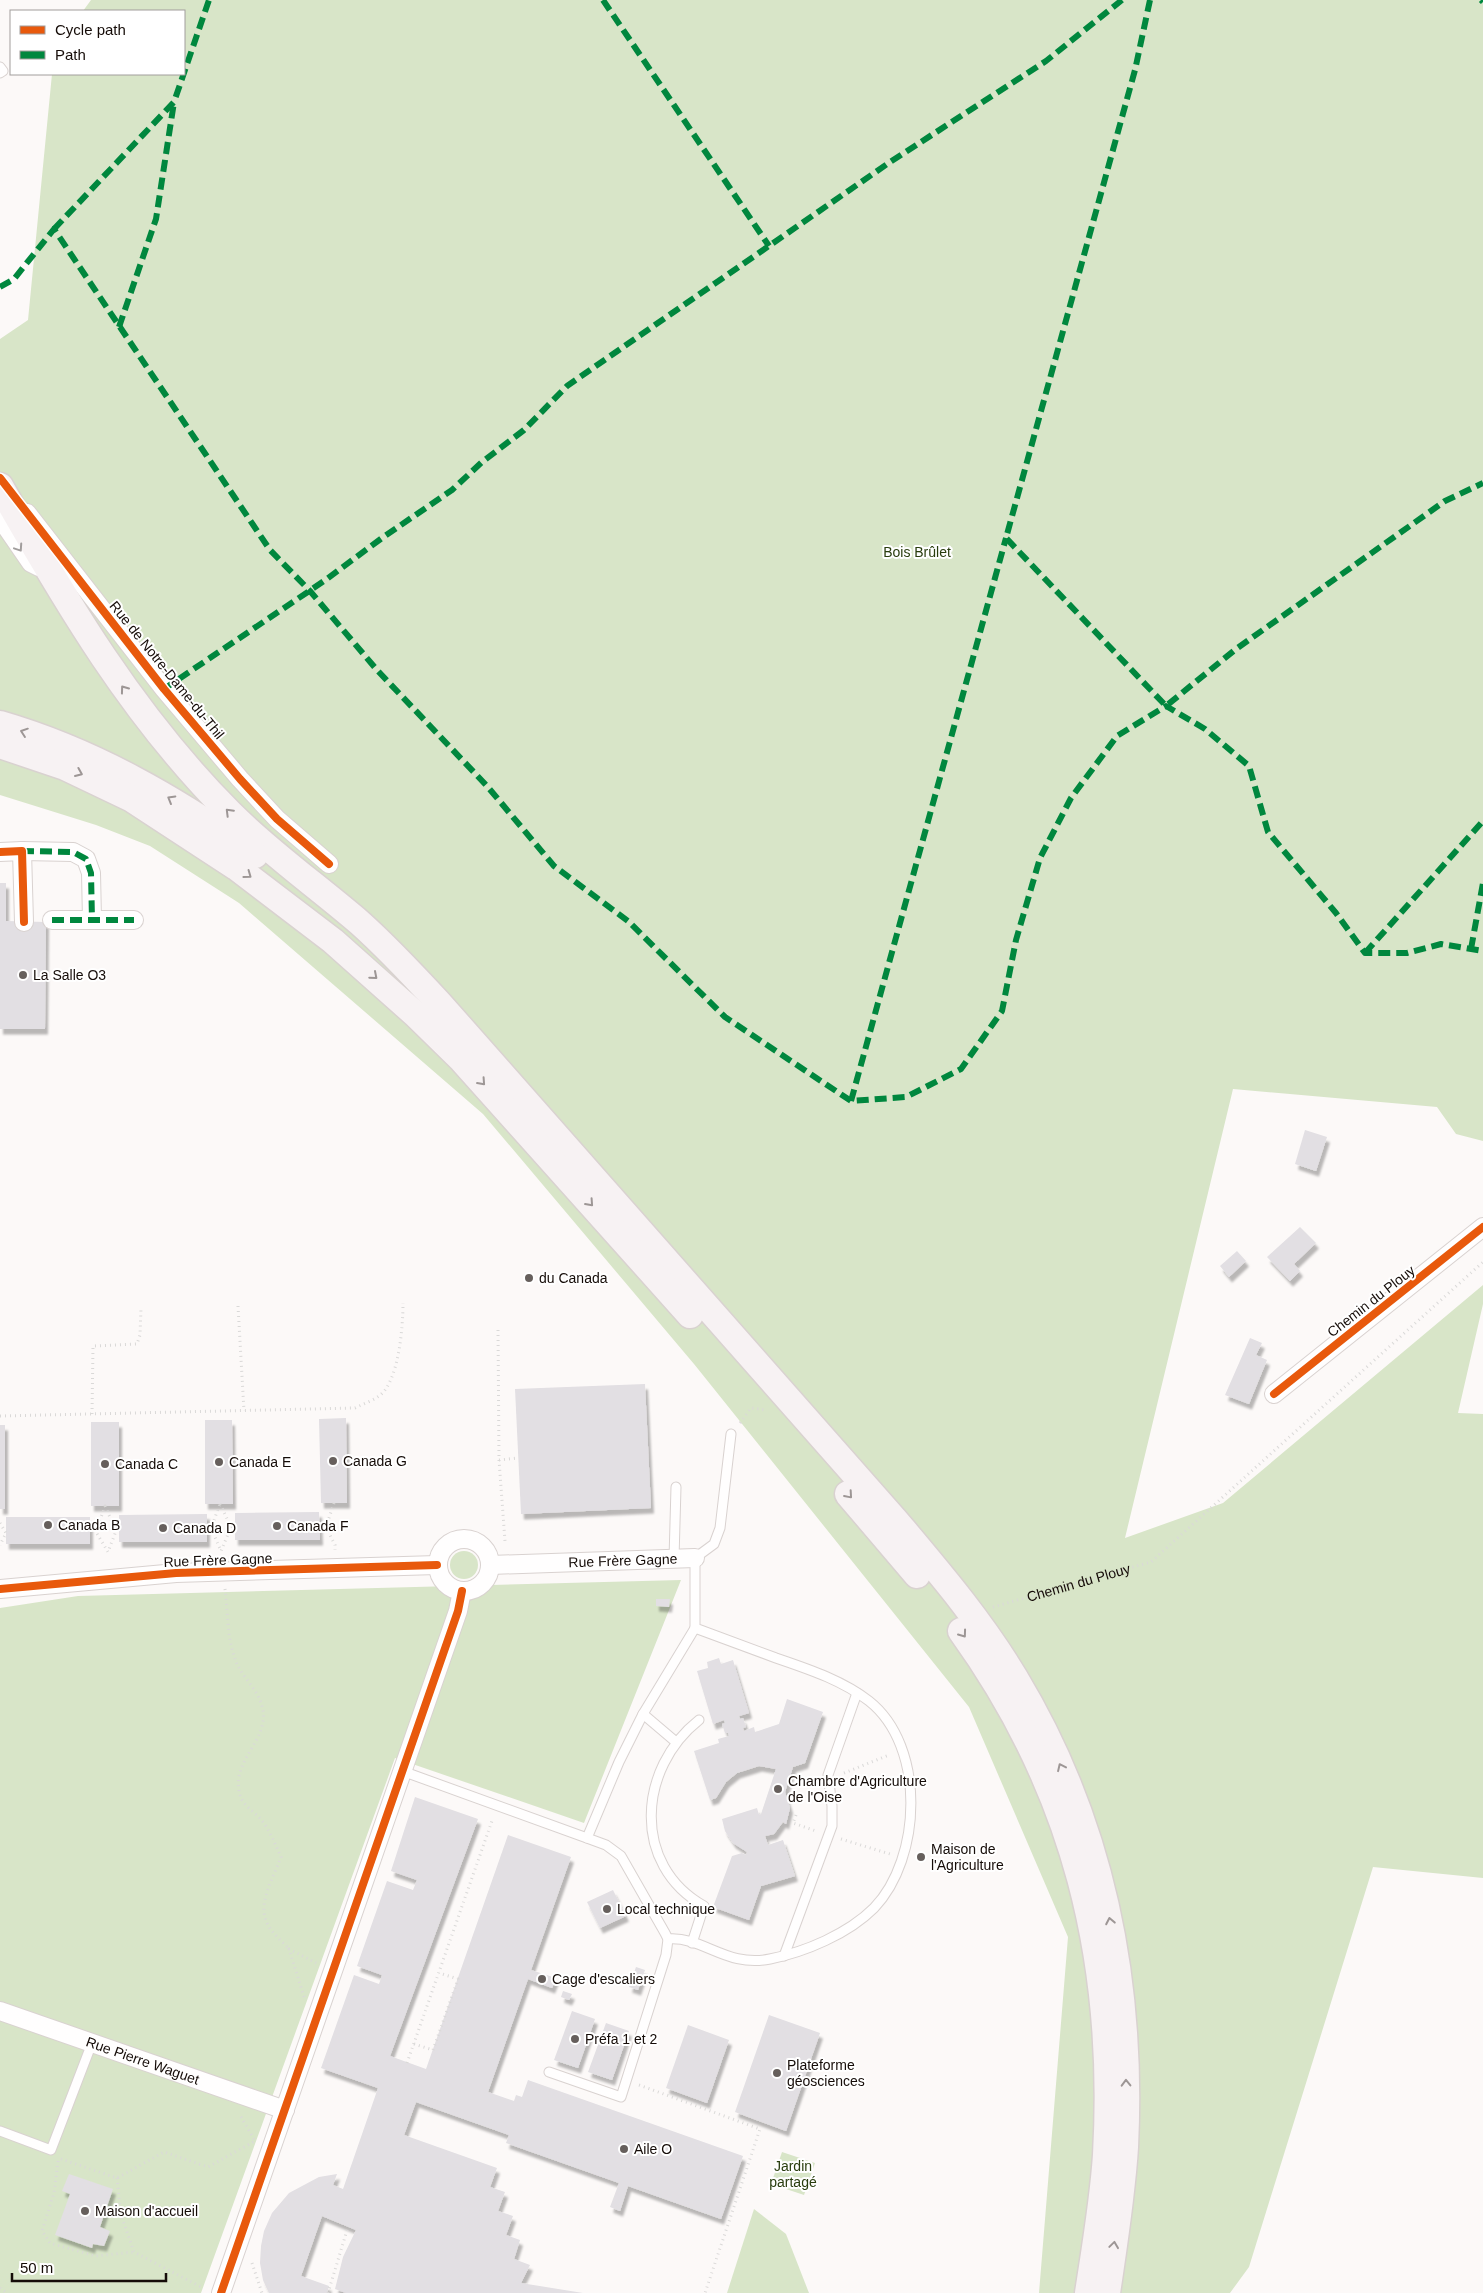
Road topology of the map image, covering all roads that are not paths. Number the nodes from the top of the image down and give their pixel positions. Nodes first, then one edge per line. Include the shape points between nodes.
1 (0, 67) edge
2 (0, 73) edge
3 (0, 478) edge
4 (0, 486) edge
5 (0, 518) edge
6 (57, 567) junction
7 (0, 724) edge
8 (0, 745) edge
9 (22, 851) junction
10 (0, 852) edge
11 (329, 864) dead end
12 (52, 920) dead end
13 (92, 920) junction
14 (134, 920) dead end
15 (24, 922) dead end
16 (468, 1037) junction
17 (1483, 1227) edge
18 (1274, 1394) dead end
19 (732, 1434) road end
20 (676, 1487) dead end
21 (696, 1558) junction
22 (674, 1559) junction
23 (490, 1564) junction
24 (438, 1565) junction
25 (0, 1589) edge
26 (462, 1591) junction
27 (694, 1628) junction
28 (857, 1693) junction
29 (643, 1714) junction
30 (700, 1720) dead end
31 (676, 1742) junction
32 (402, 1771) junction
33 (587, 1838) junction
34 (668, 1939) junction
35 (692, 1943) junction
36 (784, 1956) junction
37 (0, 2011) edge
38 (92, 2043) junction
39 (549, 2072) dead end
40 (285, 2110) junction
41 (0, 2131) edge
42 (213, 2291) edge
43 (1088, 2293) edge
44 (1107, 2293) edge

1 - 2 lane via 3,71
3 - 6 street, Rue de Notre-Dame-du-Thil
4 - 6 main road, Rue de Notre-Dame-du-Thil
5 -> 6 street, Rue de Notre-Dame-du-Thil via 30,563 39,567
6 - 11 street, Rue de Notre-Dame-du-Thil via 240,779 277,818
16 -> 6 main road via 379,941 256,838 194,775 148,721 114,674
16 -> 7 main road via 324,908 206,821 97,760
8 -> 43 main road via 90,778 160,816 262,885 376,978 467,1065 911,1567 974,1649 1033,1748 1062,1815 1089,1914 1102,1996 1106,2054 1106,2156
9 - 10 street
9 - 13 street via 73,852 86,859 91,873
9 - 15 street
12 - 13 street
13 - 14 street
44 -> 16 main road via 1125,2149 1126,2068 1120,1989 1110,1923 1090,1841 1048,1738 1002,1657 907,1534
17 - 18 street, Chemin du Plouy
19 - 21 lane via 720,1528 714,1544
20 - 22 lane
21 - 22 street, Rue Frère Gagne
21 - 27 lane
22 - 23 street, Rue Frère Gagne
23 - 24 street via 483,1546 465,1539 455,1540 444,1547
23 - 26 street via 489,1574 481,1585
24 - 25 street, Rue Frère Gagne via 166,1574
24 - 26 street via 444,1582
26 - 32 street via 458,1611
27 - 28 lane via 809,1670
27 - 29 lane
28 - 36 lane via 827,1780 832,1826
28 - 36 lane via 883,1716 894,1733 907,1769 911,1798 909,1829 902,1858 883,1897 865,1916 817,1943
29 - 31 lane
29 - 33 lane
30 - 31 lane
31 - 35 lane via 657,1777 651,1824 656,1849 668,1873 684,1893 704,1906
32 - 33 lane
32 - 40 street
33 - 34 lane via 606,1845 621,1856
34 - 35 lane
34 - 39 lane via 666,1955 621,2097
35 - 36 lane via 737,1960 759,1961
37 - 38 street, Rue Pierre Waguet
38 - 40 street, Rue Pierre Waguet
38 - 41 lane via 51,2150
40 - 42 street

